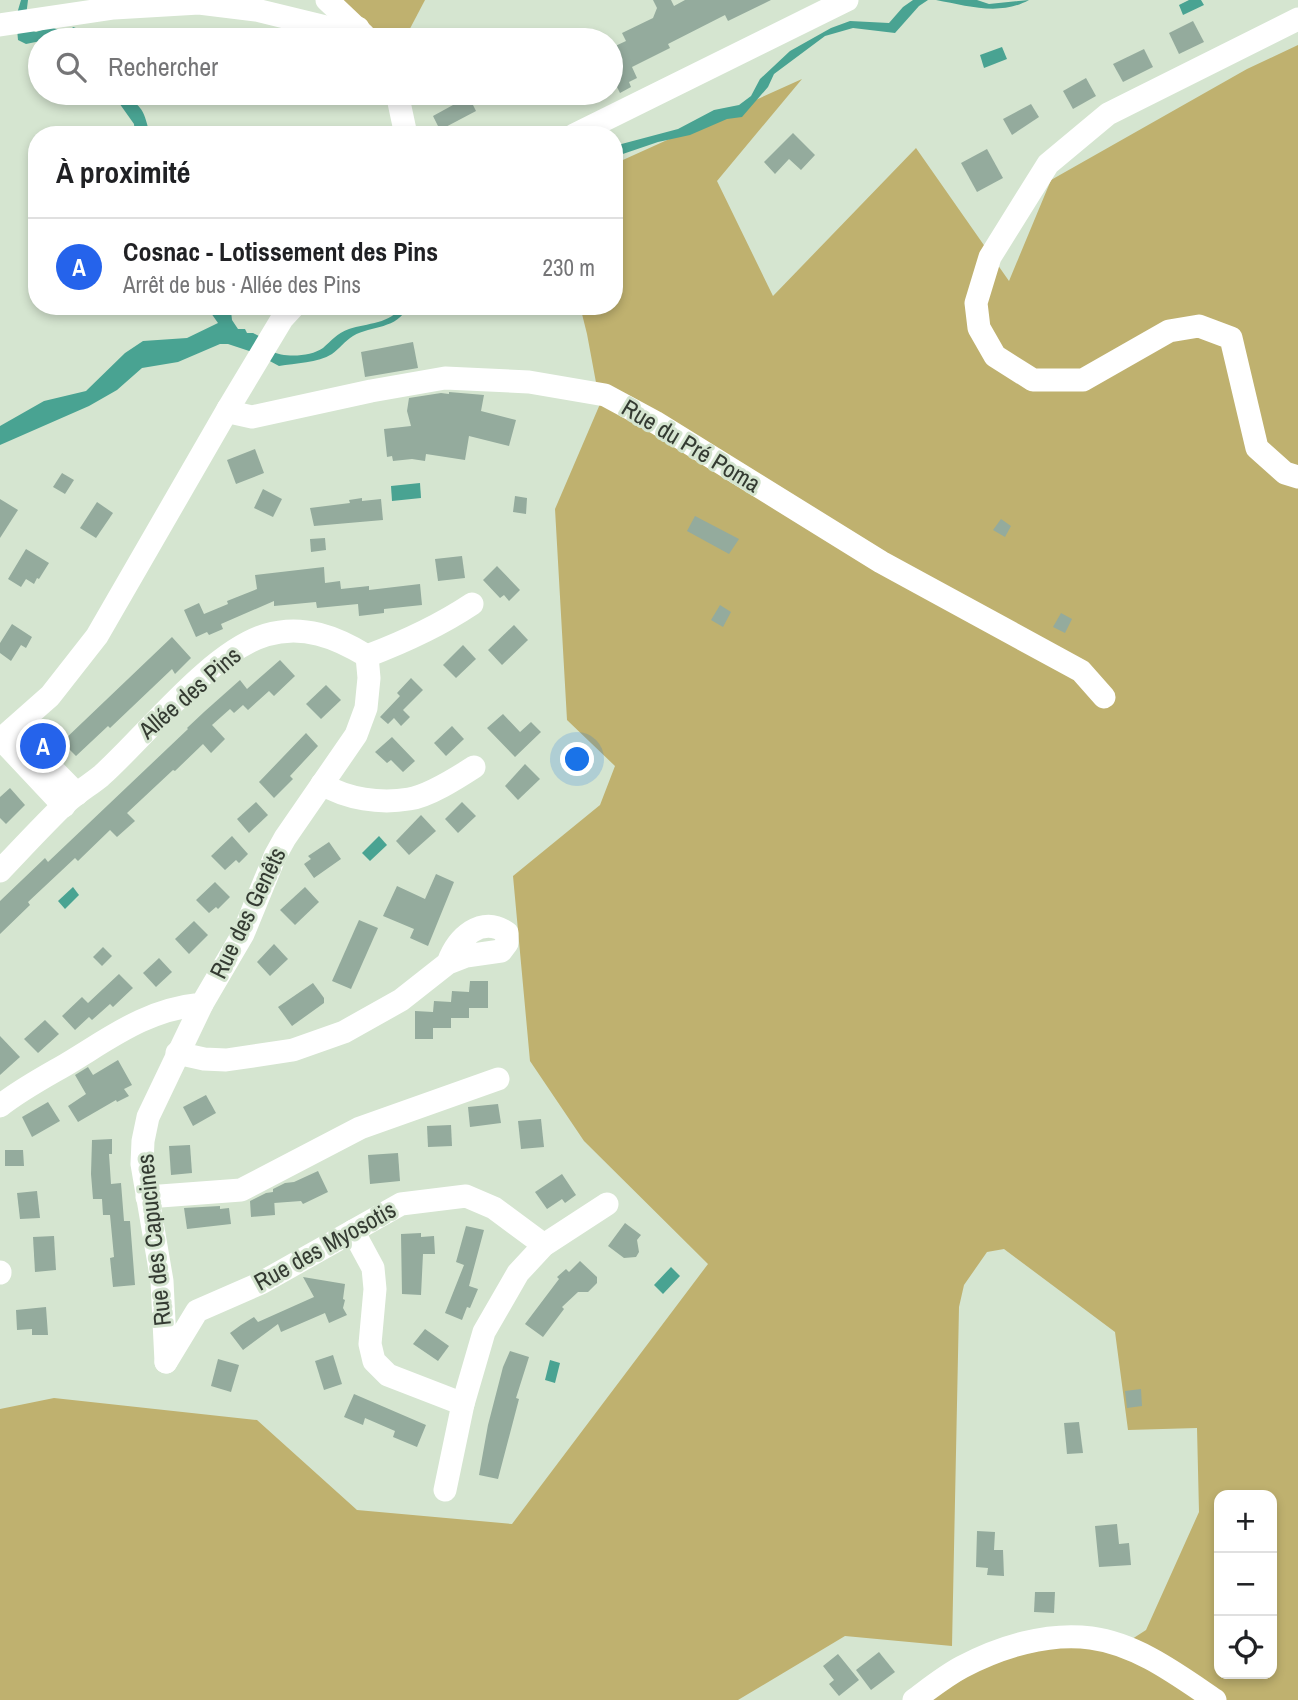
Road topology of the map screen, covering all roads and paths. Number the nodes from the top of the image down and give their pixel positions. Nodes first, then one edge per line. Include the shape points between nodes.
1 (327, 0) edge
2 (847, 0) edge
3 (1298, 19) edge
4 (13, 24) edge
5 (330, 28) edge
6 (357, 28) edge
7 (400, 105) edge
8 (404, 126) edge
9 (592, 126) edge
10 (286, 315) edge
11 (228, 409) junction
12 (1298, 477) edge
13 (472, 604) dead end
14 (367, 656) junction
15 (1104, 697) dead end
16 (5, 736) edge
17 (474, 768) dead end
18 (322, 784) junction
19 (70, 800) junction
20 (0, 870) edge
21 (448, 963) dead end
22 (202, 1004) junction
23 (177, 1053) junction
24 (498, 1079) dead end
25 (0, 1106) edge
26 (147, 1197) junction
27 (607, 1204) dead end
28 (353, 1231) junction
29 (544, 1245) junction
30 (166, 1362) joint
31 (463, 1404) junction
32 (445, 1490) dead end
33 (914, 1700) edge
34 (1215, 1700) edge

1 - 6 street
2 - 9 street
3 - 12 street via 1108,114 1048,164 990,257 976,303 979,328 995,356 1033,380 1083,380 1169,331 1199,326 1231,338 1257,448 1285,473
4 - 5 street via 114,8 199,3 256,10
7 - 8 street
10 - 11 street
11 - 15 street, Rue du Pré Poma via 252,418 445,378 528,382 605,395 881,562 1081,671
11 - 16 street via 97,636 50,696
13 - 14 street via 416,636
14 - 18 street, Rue des Genêts via 366,708 356,735
14 - 19 street, Allée des Pins via 349,644 290,630 240,647
16 - 19 street
17 - 18 street via 411,799 370,800
18 - 22 street, Rue des Genêts via 280,847 243,934
19 - 20 street, Allée des Pins
21 - 23 street via 378,1013 344,1032 293,1050 226,1060
22 - 23 street, Rue des Capucines
22 - 25 street, Rue des Genêts via 179,1006 135,1022
23 - 26 street, Rue des Capucines via 148,1117 143,1140
24 - 26 street via 360,1128 241,1190
26 - 30 street, Rue des Capucines via 162,1281
27 - 29 street
28 - 29 street, Rue des Myosotis via 401,1204 466,1196 494,1208
28 - 30 street, Rue des Myosotis via 261,1283 197,1311
28 - 31 street via 373,1268 370,1344 374,1361 388,1375
29 - 31 street via 518,1273 484,1332
31 - 32 street
33 - 34 street via 962,1667 1044,1638 1091,1638 1129,1649

